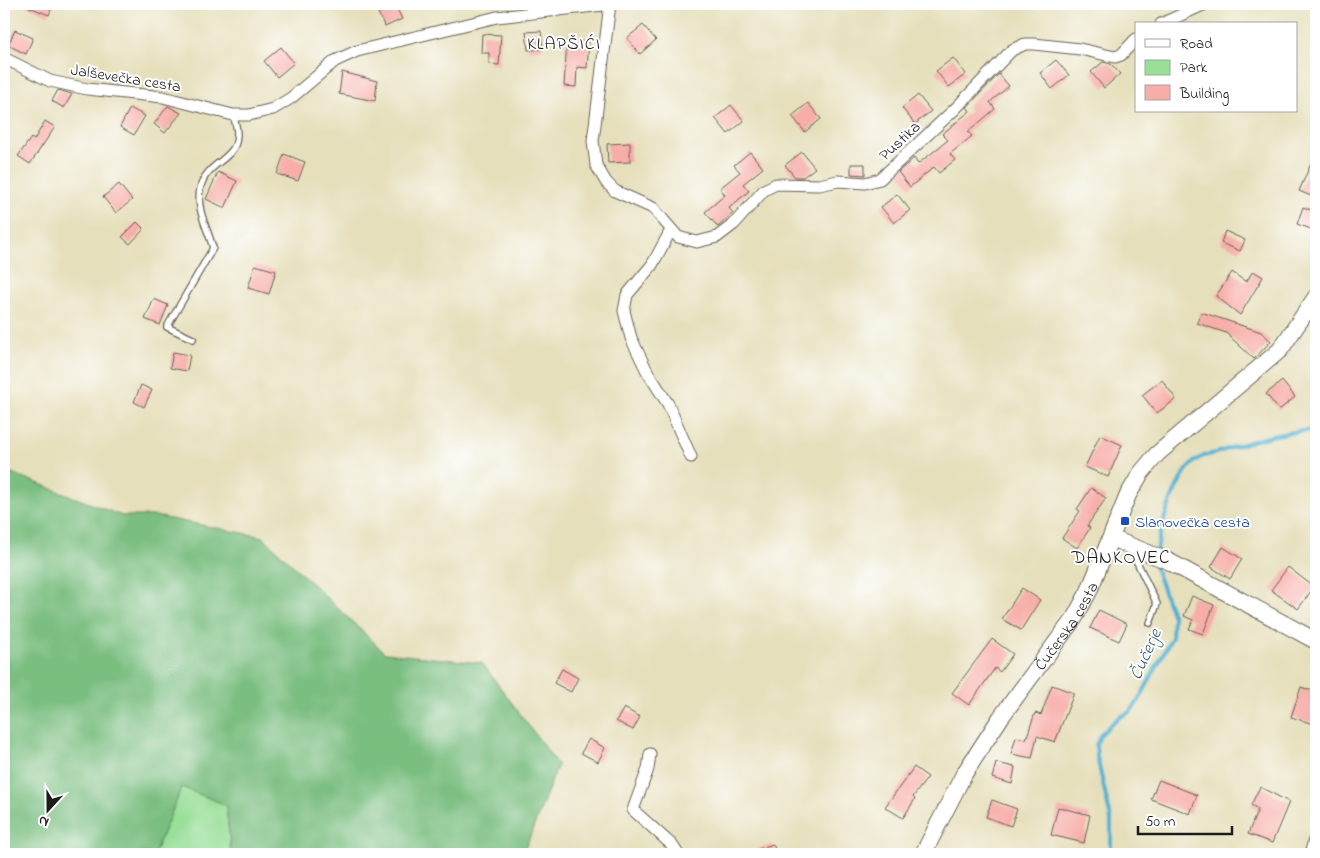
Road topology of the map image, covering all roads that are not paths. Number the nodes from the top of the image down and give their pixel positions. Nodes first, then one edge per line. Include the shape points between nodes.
1 (611, 4) edge
2 (1205, 4) edge
3 (1165, 22) edge
4 (1135, 40) edge
5 (4, 58) edge
6 (233, 116) junction
7 (671, 230) junction
8 (1316, 297) edge
9 (193, 339) dead end
10 (691, 457) dead end
11 (1111, 538) junction
12 (1141, 550) junction
13 (1150, 623) dead end
14 (1316, 640) edge
15 (650, 754) dead end
16 (1316, 842) edge
17 (678, 854) edge
18 (923, 854) edge
19 (1313, 854) edge

1 - 6 street, Jalševečka cesta via 497,17 357,51 335,60 291,98 272,109
1 - 7 street, Pustika via 593,141 596,165 615,190 653,208
2 - 3 street
4 - 7 street, Pustika via 1115,57 1080,49 1034,44 1018,46 1004,55 955,109 880,179 865,183 776,184 764,190 723,233 711,240 686,240
5 - 6 street, Jalševečka cesta via 50,81 87,90 163,97
6 - 9 lane via 238,142 228,158 218,162 200,188 200,209 213,248 167,327
7 - 10 street via 655,260 627,295 624,311 631,338 671,410
8 - 11 street, Čučerska cesta via 1280,350 1146,466 1128,495
11 - 12 street
11 - 18 street, Čučerska cesta via 1075,617 1001,717 964,774
12 - 13 lane via 1136,560 1157,604
12 - 14 street via 1164,559
15 - 17 street via 633,810
16 - 19 street

